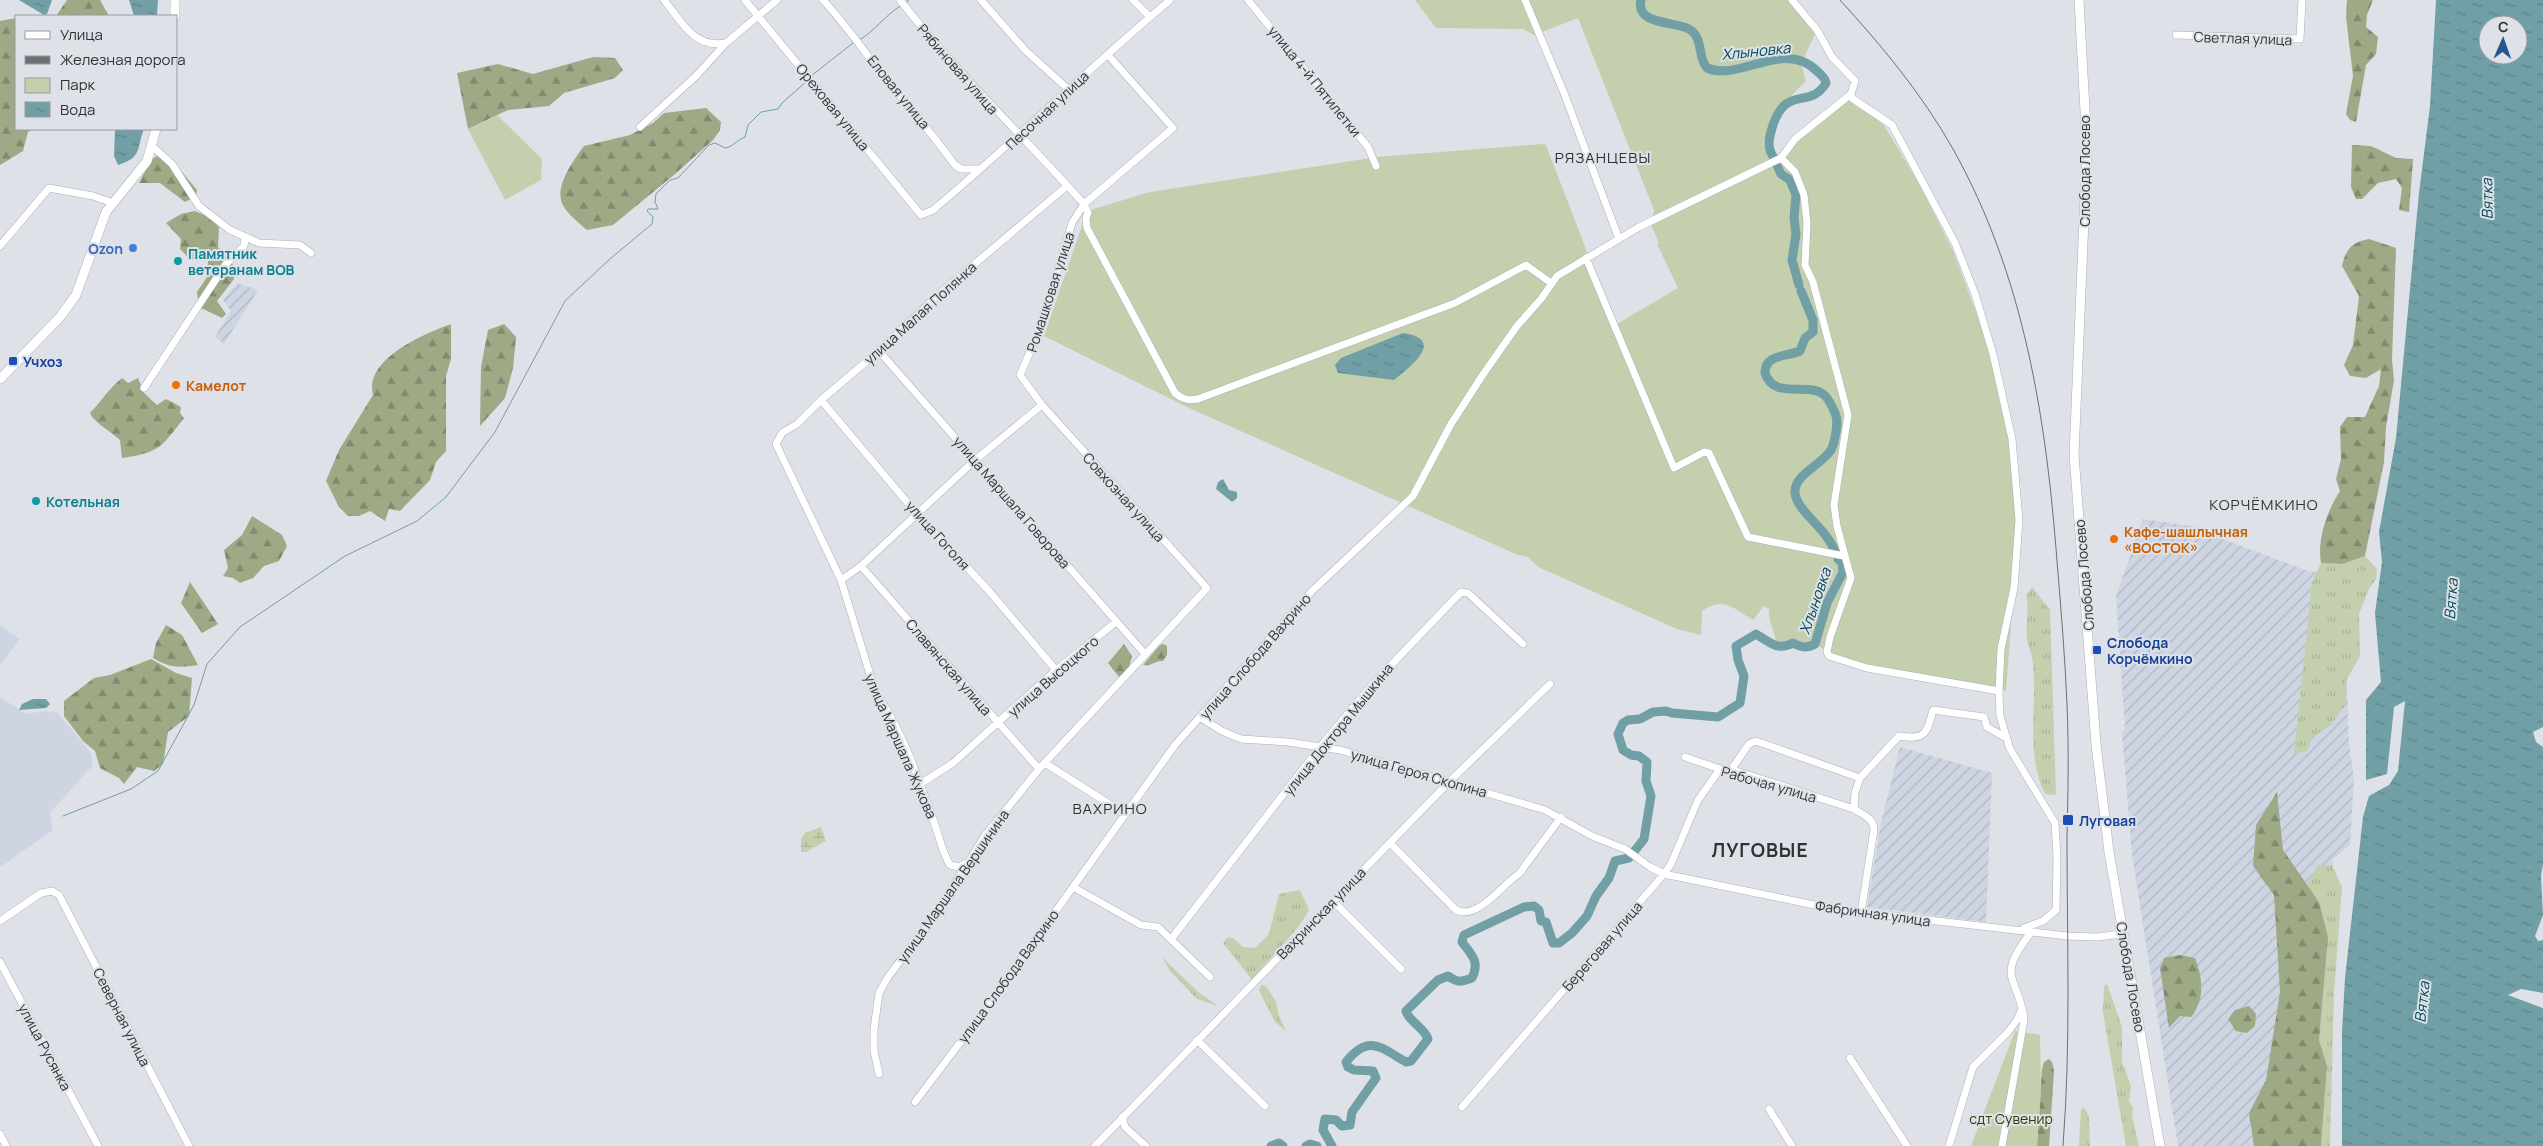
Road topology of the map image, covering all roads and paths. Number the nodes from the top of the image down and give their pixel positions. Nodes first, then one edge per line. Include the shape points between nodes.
1 (175, 0) edge
2 (664, 0) edge
3 (745, 0) edge
4 (777, 0) edge
5 (824, 0) edge
6 (981, 0) edge
7 (1133, 0) edge
8 (1170, 0) edge
9 (1248, 0) edge
10 (1525, 0) edge
11 (1792, 0) edge
12 (2079, 0) edge
13 (2302, 0) edge
14 (902, 3) edge
15 (175, 15) edge
16 (758, 16) junction
17 (1150, 17) junction
18 (2176, 35) dead end
19 (726, 43) junction
20 (1108, 54) junction
21 (1068, 89) junction
22 (1851, 94) junction
23 (640, 127) dead end
24 (156, 130) edge
25 (1019, 135) junction
26 (152, 146) junction
27 (1775, 161) junction
28 (1376, 166) dead end
29 (980, 169) junction
30 (1067, 186) junction
31 (113, 203) junction
32 (1084, 204) junction
33 (921, 215) joint
34 (245, 238) junction
35 (1619, 239) junction
36 (0, 246) edge
37 (311, 253) dead end
38 (1586, 258) junction
39 (1551, 283) junction
40 (879, 351) junction
41 (0, 379) edge
42 (144, 388) dead end
43 (821, 400) junction
44 (1042, 405) junction
45 (776, 444) joint
46 (975, 460) junction
47 (917, 514) junction
48 (1844, 556) junction
49 (860, 566) junction
50 (841, 580) junction
51 (1207, 588) joint
52 (1116, 622) junction
53 (1523, 644) dead end
54 (1145, 654) junction
55 (1056, 670) junction
56 (1550, 684) dead end
57 (1999, 691) junction
58 (1201, 718) junction
59 (998, 724) junction
60 (2006, 738) junction
61 (1320, 746) junction
62 (1685, 756) dead end
63 (1045, 763) junction
64 (1038, 768) junction
65 (1720, 770) junction
66 (1731, 770) junction
67 (1860, 778) junction
68 (1450, 781) junction
69 (920, 784) junction
70 (1854, 809) junction
71 (1125, 814) junction
72 (1561, 818) junction
73 (1390, 843) junction
74 (1632, 854) joint
75 (967, 863) junction
76 (1664, 874) junction
77 (1074, 887) junction
78 (1333, 901) junction
79 (1862, 913) junction
80 (0, 921) edge
81 (2022, 932) junction
82 (2031, 932) junction
83 (2123, 934) junction
84 (1172, 938) junction
85 (0, 962) edge
86 (1402, 969) dead end
87 (1210, 977) dead end
88 (2022, 1006) junction
89 (1197, 1040) junction
90 (1850, 1058) dead end
91 (879, 1074) dead end
92 (915, 1102) dead end
93 (1264, 1106) dead end
94 (1462, 1107) dead end
95 (1769, 1109) dead end
96 (1122, 1117) junction
97 (0, 1134) edge
98 (6, 1146) edge
99 (98, 1146) edge
100 (189, 1146) edge
101 (1094, 1146) edge
102 (1146, 1146) edge
103 (1792, 1146) edge
104 (1907, 1146) edge
105 (1949, 1146) edge
106 (2002, 1146) edge
107 (2160, 1146) edge

1 - 15 main road
2 - 19 street via 696,39 713,46
3 - 16 street, Ореховая улица
4 - 16 street
5 - 29 street, Еловая улица via 955,165 961,169
6 - 21 street via 1026,51
7 - 17 street
8 - 17 street, Песочная улица
9 - 28 street, улица 4-й Пятилетки via 1368,147
10 - 35 street
11 - 22 street via 1817,30 1832,57 1854,81
12 - 83 main road, Слобода Лосево via 2087,148 2074,455 2096,744
13 - 18 street, Светлая улица via 2300,40
14 - 25 street, Рябиновая улица via 934,44
16 - 19 street
16 - 33 street, Ореховая улица
17 - 20 street, Песочная улица
19 - 23 street via 696,76
20 - 21 street, Песочная улица
20 - 32 street, Ромашковая улица via 1173,128
21 - 25 street, Песочная улица
22 - 27 street via 1821,116
22 - 57 street via 1856,101 1892,125 1955,243 1993,354 2012,439 2019,520 2014,588 2003,635
24 - 26 main road
25 - 29 street, Песочная улица
25 - 30 street, Рябиновая улица
26 - 31 main road via 147,161
26 - 34 street via 172,164 199,206
27 - 35 street, улица Слобода Вахрино
27 - 48 street via 1795,172 1804,195 1807,223 1805,270 1813,282 1848,406 1834,505
29 - 33 street, Песочная улица via 933,210
30 - 32 street, Рябиновая улица
30 - 40 street, улица Малая Полянка via 940,294
31 - 36 street via 49,188
31 - 41 main road via 96,235 76,295 60,317
32 - 39 street via 1088,212 1087,228 1133,316 1174,393 1187,400 1198,399 1455,303 1526,265
32 - 44 street, Ромашковая улица via 1072,223 1050,297 1020,375
34 - 37 street via 272,245 300,246
34 - 42 street via 244,246 226,264
35 - 38 street, улица Слобода Вахрино
38 - 39 street, улица Слобода Вахрино via 1556,276
38 - 48 street via 1674,468 1704,452 1709,453 1748,537
39 - 58 street, улица Слобода Вахрино via 1517,326 1458,413 1413,496 1312,590
40 - 43 street, улица Малая Полянка
40 - 46 street, улица Маршала Говорова
43 - 45 street, улица Малая Полянка via 797,424 782,433
43 - 47 street, улица Гоголя
44 - 46 street
44 - 51 street, Совхозная улица
45 - 50 street, улица Маршала Жукова
46 - 47 street
46 - 52 street, улица Маршала Говорова
47 - 49 street
47 - 55 street, улица Гоголя via 989,591
48 - 57 street via 1852,578 1830,637 1829,656 1867,668
49 - 50 street
49 - 59 street, Славянская улица
50 - 69 street, улица Маршала Жукова via 876,694 886,707
51 - 54 street, улица Маршала Вершинина
52 - 54 street, улица Маршала Говорова
52 - 55 street, улица Высоцкого
53 - 61 street, улица Доктора Мышкина via 1468,593 1461,592 1371,686
54 - 63 street, улица Маршала Вершинина
55 - 59 street, улица Высоцкого
56 - 68 street, Вахринская улица
57 - 60 street via 2000,716
58 - 61 street, улица Героя Скопина via 1241,739
58 - 71 street, улица Слобода Вахрино via 1175,745
59 - 64 street, Славянская улица
59 - 69 street, улица Высоцкого via 953,763
60 - 67 street via 1987,727 1984,717 1933,710 1924,735 1913,738 1899,736
60 - 81 street via 2055,823 2056,910 2050,917 2024,928
61 - 68 street, улица Героя Скопина
61 - 84 street, улица Доктора Мышкина
62 - 65 street, Рабочая улица
63 - 64 street, улица Маршала Вершинина
63 - 71 street
64 - 75 street, улица Маршала Вершинина
65 - 66 street, Рабочая улица
65 - 76 street, Береговая улица via 1698,800
66 - 67 street via 1749,744 1756,741
66 - 70 street, Рабочая улица
67 - 70 street via 1854,793
68 - 72 street, улица Героя Скопина via 1545,810
68 - 73 street, Вахринская улица
69 - 75 street, улица Маршала Жукова via 942,852 950,865 959,867
70 - 79 street, Рабочая улица via 1874,824
71 - 77 street, улица Слобода Вахрино
72 - 73 street via 1519,874 1500,892 1469,912 1456,910
72 - 74 street, улица Героя Скопина
73 - 78 street, Вахринская улица
74 - 76 street, Фабричная улица
75 - 91 street, улица Маршала Вершинина via 879,993 874,1044
76 - 79 street, Фабричная улица
76 - 94 street, Береговая улица
77 - 84 street via 1141,925 1158,927
77 - 92 street, улица Слобода Вахрино
78 - 86 street
78 - 89 street, Вахринская улица
79 - 81 street, Фабричная улица
80 - 100 street, Северная улица via 41,893 52,891 59,895
81 - 82 street, Фабричная улица
82 - 83 street, Фабричная улица via 2070,936
82 - 88 street via 2012,966 2011,977
83 - 107 main road, Слобода Лосево
84 - 87 street
85 - 99 street, улица Русянка
88 - 105 street via 2008,1032 1973,1066
88 - 106 street via 2021,1038
89 - 93 street
89 - 96 street, Вахринская улица
90 - 104 street
95 - 103 street
96 - 101 street, Вахринская улица
96 - 102 street via 1125,1127
97 - 98 street

